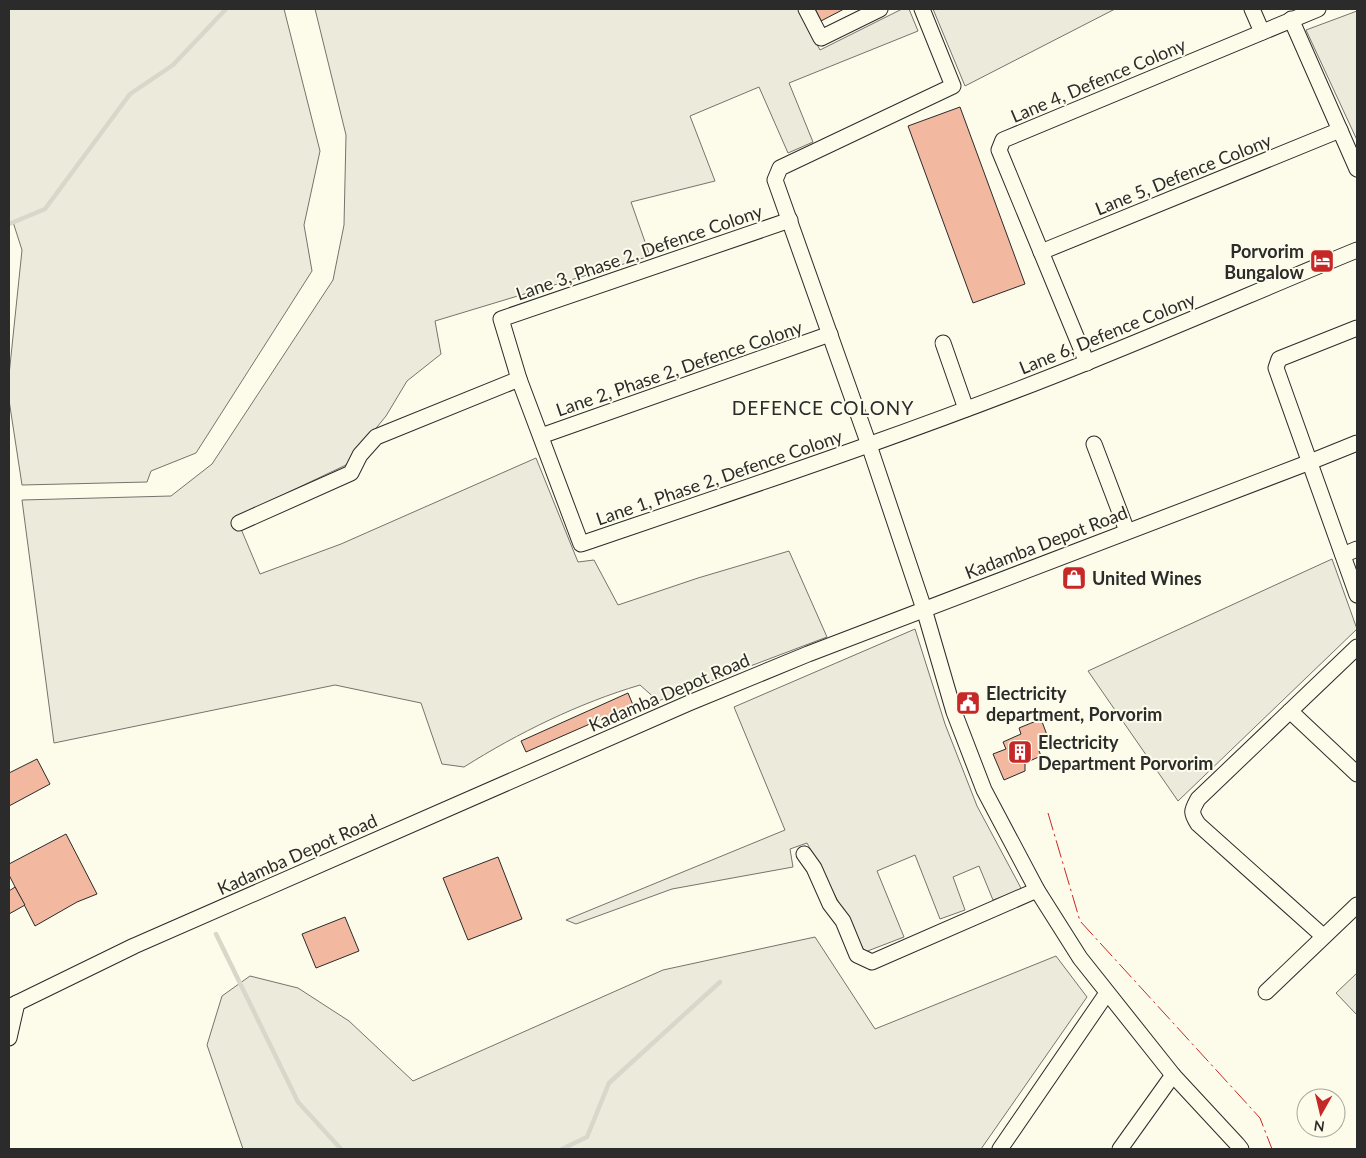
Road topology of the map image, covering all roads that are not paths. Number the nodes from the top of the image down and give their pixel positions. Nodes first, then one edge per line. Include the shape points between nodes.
1 (806, 9) edge
2 (880, 9) edge
3 (922, 9) edge
4 (1252, 9) edge
5 (1318, 9) edge
6 (1292, 19) junction
7 (1262, 32) junction
8 (1340, 130) junction
9 (1357, 170) edge
10 (790, 220) junction
11 (1357, 250) edge
12 (1042, 252) junction
13 (1357, 328) edge
14 (830, 334) junction
15 (943, 343) dead end
16 (1087, 363) junction
17 (519, 379) junction
18 (966, 409) junction
19 (541, 436) junction
20 (1357, 442) edge
21 (1094, 444) dead end
22 (869, 445) junction
23 (1310, 462) junction
24 (239, 524) dead end
25 (1127, 531) junction
26 (1357, 549) edge
27 (1343, 555) junction
28 (1357, 595) edge
29 (924, 610) junction
30 (1357, 646) edge
31 (1290, 711) junction
32 (1357, 774) edge
33 (804, 854) dead end
34 (1037, 890) junction
35 (1357, 904) edge
36 (1323, 936) junction
37 (1266, 992) dead end
38 (1107, 993) junction
39 (13, 1005) edge
40 (9, 1038) edge
41 (1173, 1075) junction
42 (1239, 1148) edge
43 (1000, 1149) edge
44 (1120, 1149) edge

1 - 2 street via 821,38
3 - 10 street via 953,86 780,168 775,180
4 - 7 street
5 - 6 street, Lane 4, Defence Colony
6 - 7 street, Lane 4, Defence Colony
6 - 8 street
7 - 12 street, Lane 4, Defence Colony via 1003,140 999,150
8 - 9 street
8 - 12 street, Lane 5, Defence Colony
10 - 14 street
10 - 17 street, Lane 3, Phase 2, Defence Colony via 501,319
11 - 16 street, Lane 6, Defence Colony
12 - 16 street, Lane 4, Defence Colony
13 - 23 street via 1279,359 1276,368
14 - 19 street, Lane 2, Phase 2, Defence Colony
14 - 22 street
15 - 18 street
16 - 18 street, Lane 6, Defence Colony
17 - 19 street
17 - 24 street via 376,437 360,455 351,473
18 - 22 street, Lane 6, Defence Colony
19 - 22 street, Lane 1, Phase 2, Defence Colony via 582,544
20 - 23 street, Kadamba Depot Road
21 - 25 street
22 - 29 street
23 - 25 street, Kadamba Depot Road
23 - 27 street
25 - 29 street, Kadamba Depot Road
26 - 27 street
27 - 28 street
29 - 34 street via 954,712 984,790
29 - 39 street, Kadamba Depot Road via 808,654 468,799 134,946
30 - 31 street
31 - 32 street
31 - 36 street via 1198,799 1192,810 1198,824
33 - 34 street via 830,904 843,921 857,955 872,962
34 - 38 street via 1080,958
35 - 36 street
36 - 37 street
38 - 41 street
38 - 43 street
39 - 40 street
41 - 42 street
41 - 44 street

